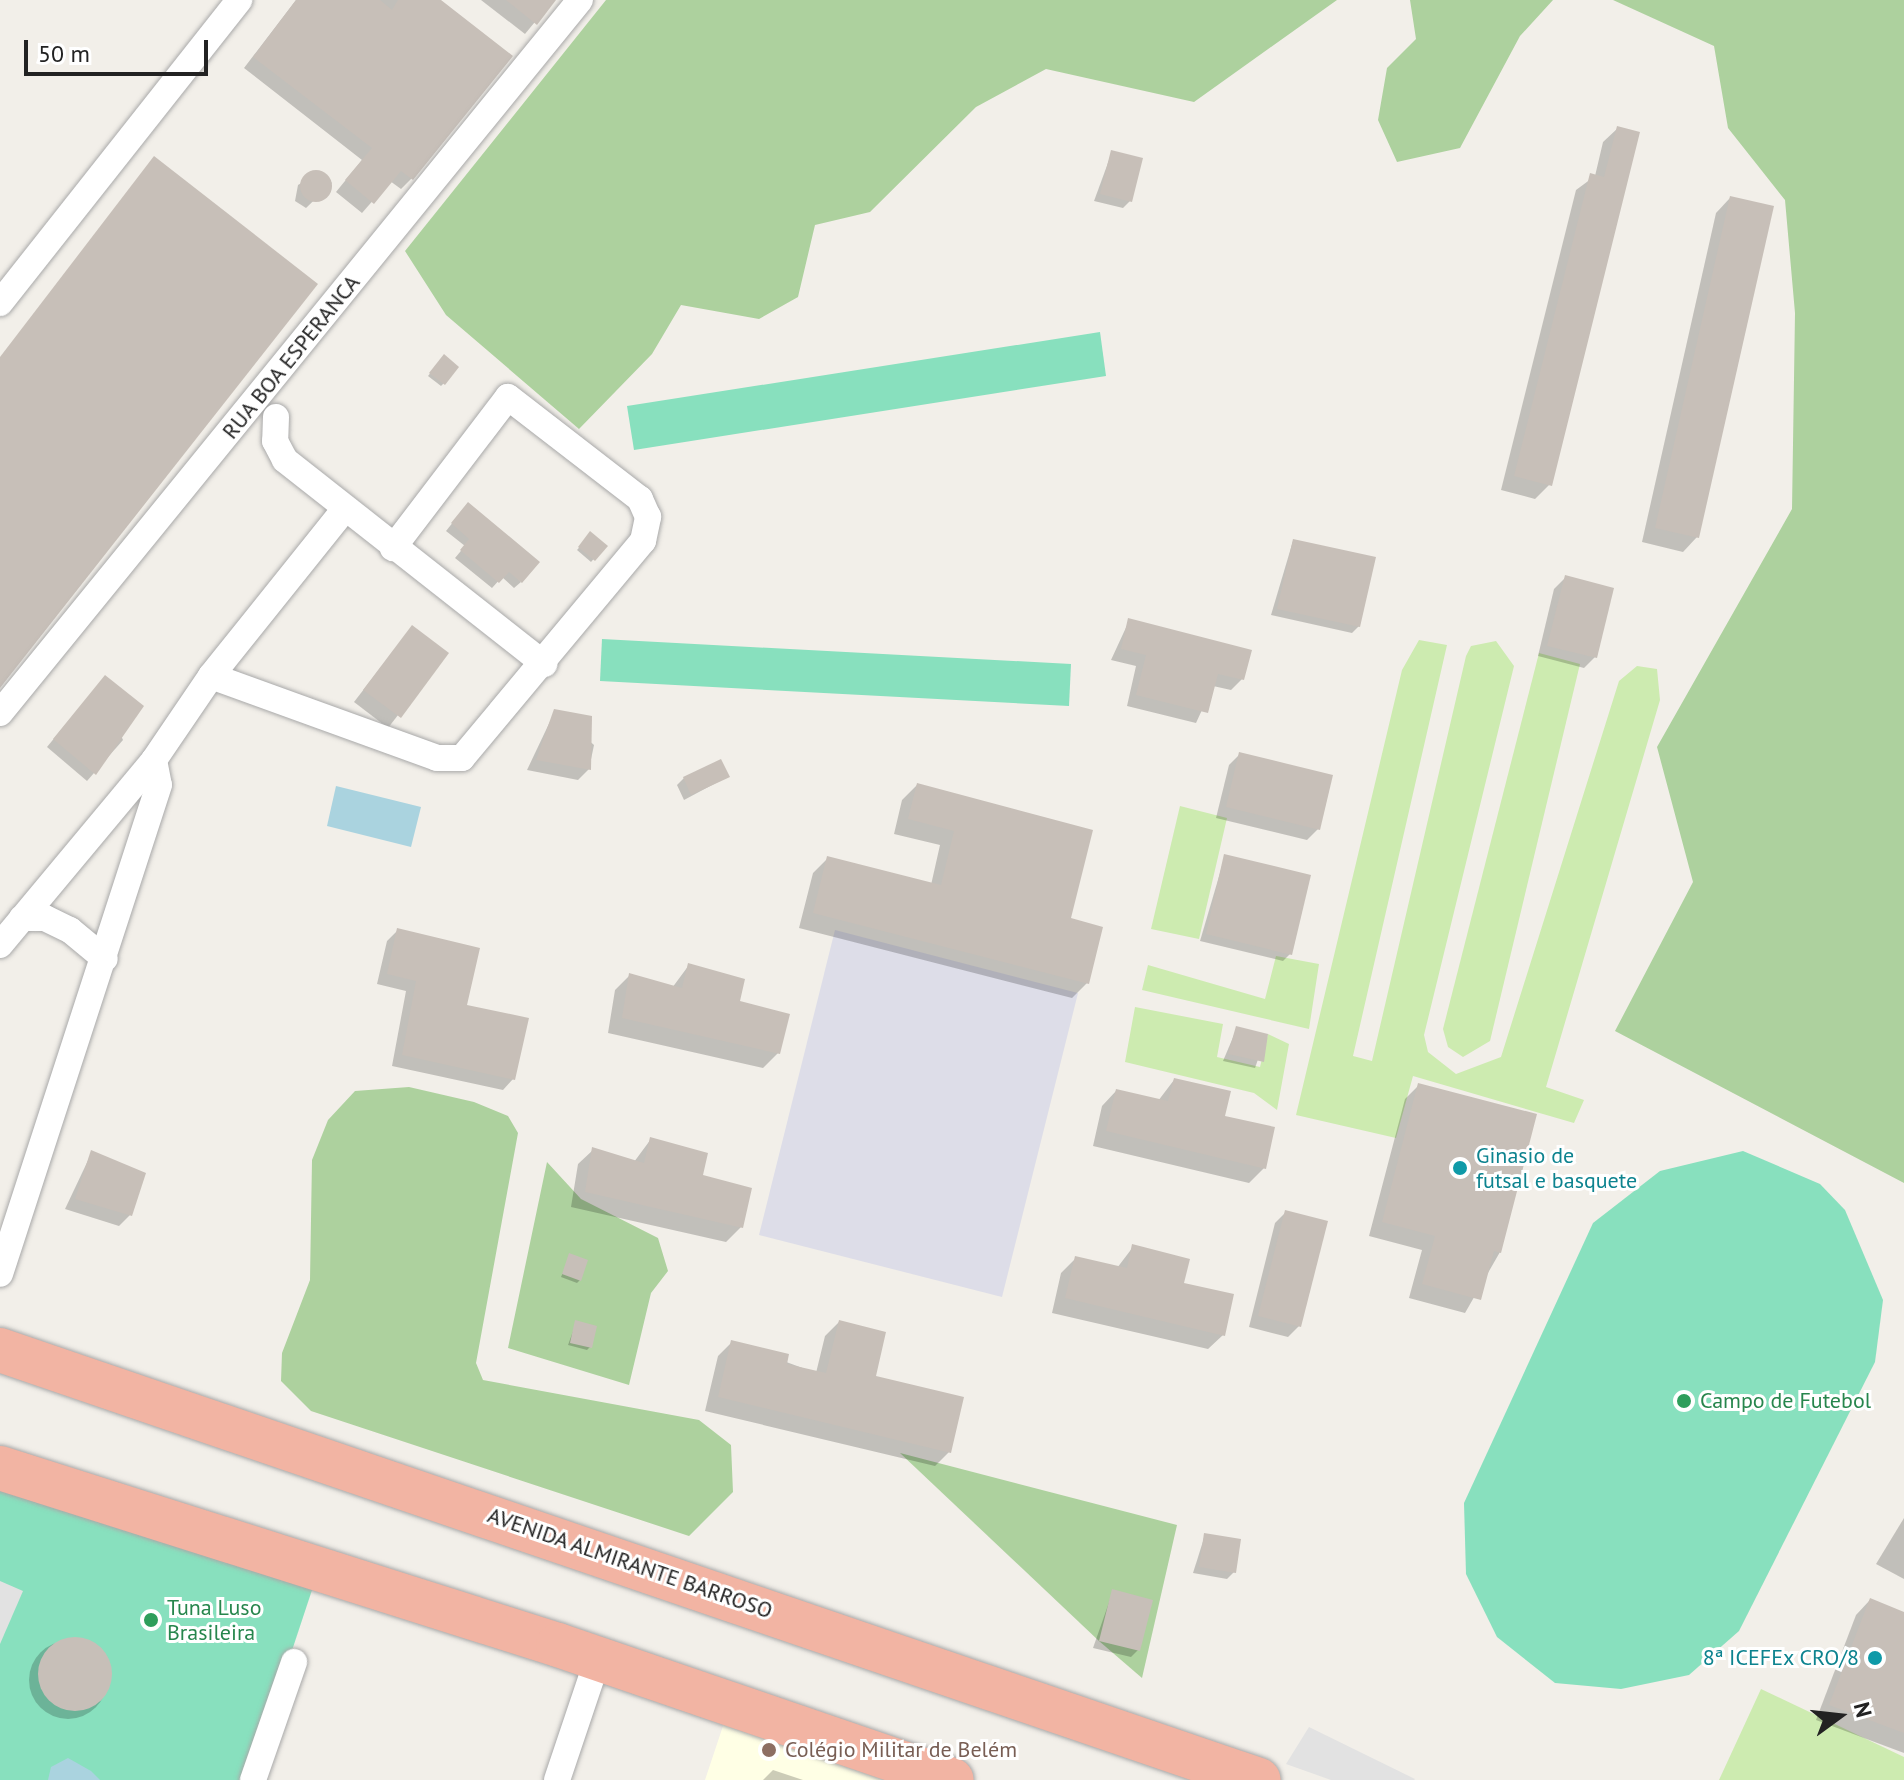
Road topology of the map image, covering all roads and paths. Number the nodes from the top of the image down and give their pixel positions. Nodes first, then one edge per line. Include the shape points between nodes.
1 (239, 0) edge
2 (580, 0) edge
3 (0, 303) edge
4 (276, 417) dead end
5 (345, 509) junction
6 (393, 548) junction
7 (544, 664) junction
8 (211, 676) junction
9 (0, 713) edge
10 (154, 760) junction
11 (22, 918) junction
12 (0, 945) edge
13 (105, 959) junction
14 (0, 1274) edge
15 (0, 1350) edge
16 (0, 1468) edge
17 (598, 1658) junction
18 (294, 1662) dead end
19 (253, 1780) edge
20 (557, 1780) edge
21 (952, 1780) edge
22 (1259, 1780) edge

1 - 3 street
2 - 9 street, RUA BOA ESPERANCA
4 - 5 street via 275,441 285,460
5 - 6 street
5 - 8 street
6 - 7 street
6 - 7 street via 508,397 640,499 648,517 643,541
7 - 8 street via 477,748 445,760 235,691
8 - 10 street
10 - 11 street
10 - 13 street via 159,785
11 - 12 street
11 - 13 street via 45,918 70,930
13 - 14 street
15 - 22 highway, AVENIDA ALMIRANTE BARROSO
16 - 17 highway
17 - 20 street
17 - 21 highway
18 - 19 street

